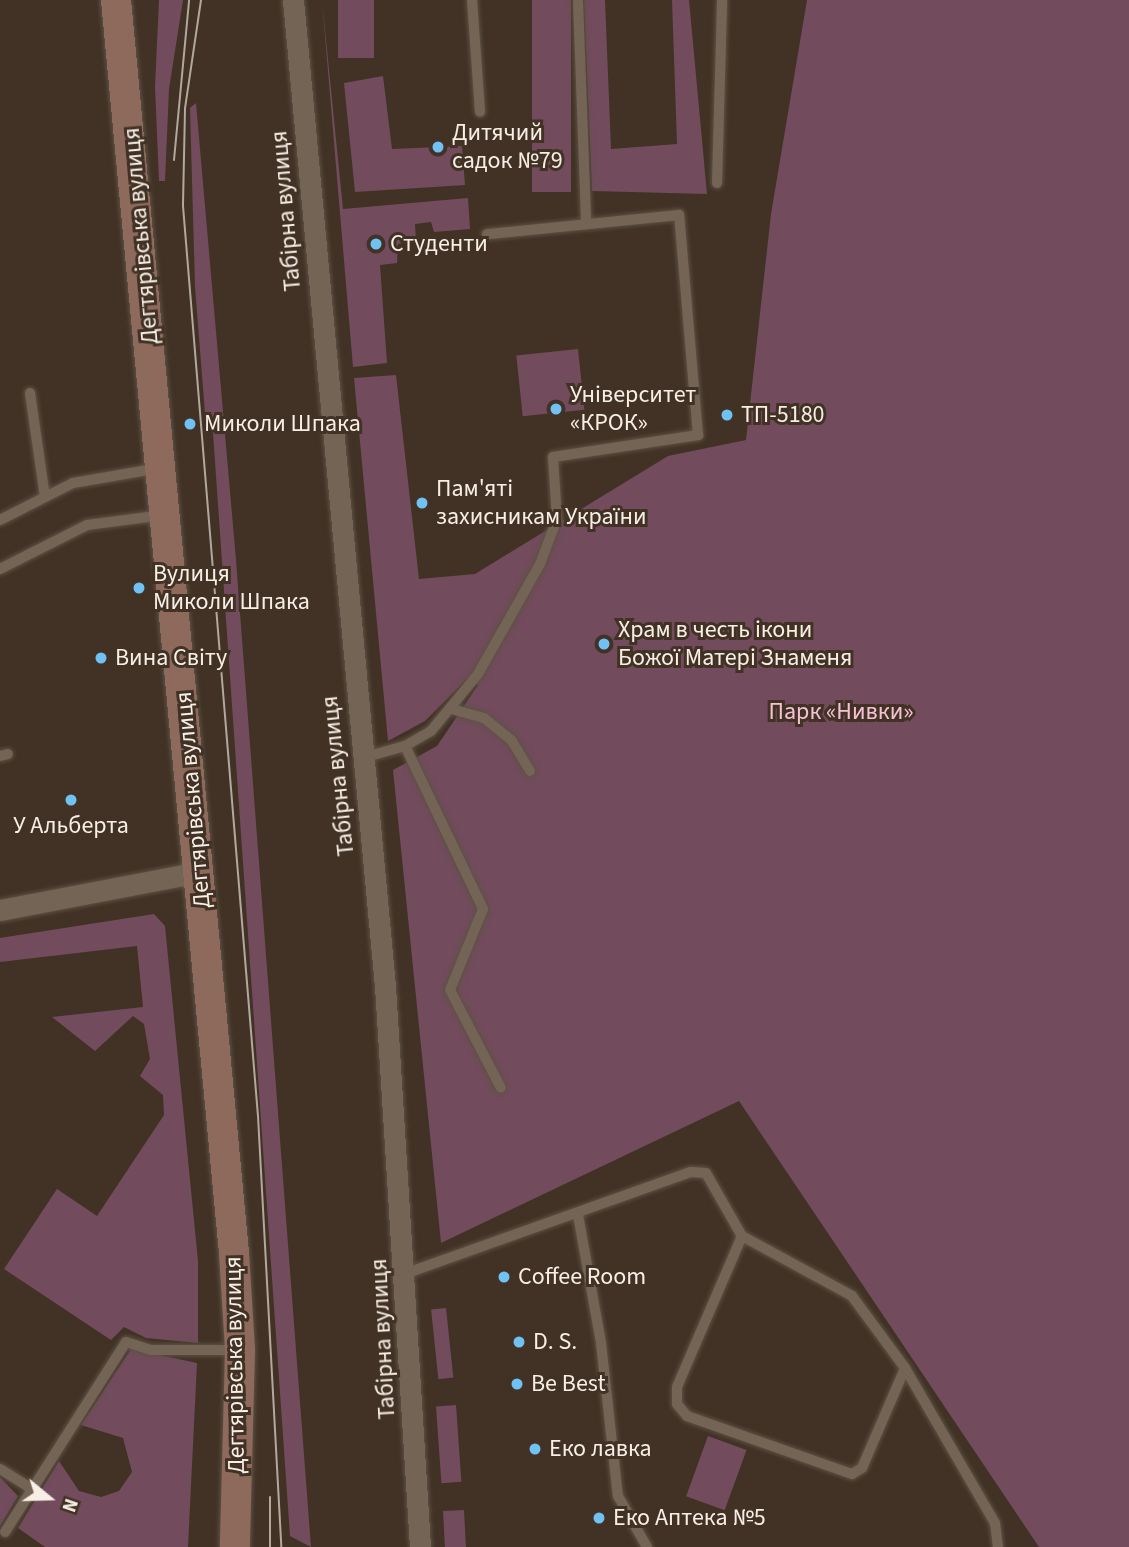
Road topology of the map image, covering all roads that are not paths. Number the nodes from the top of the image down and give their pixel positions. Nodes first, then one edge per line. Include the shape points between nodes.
1 (116, 0) edge
2 (133, 0) edge
3 (293, 0) edge
4 (472, 0) edge
5 (579, 0) edge
6 (722, 0) edge
7 (125, 54) junction
8 (480, 112) dead end
9 (717, 183) dead end
10 (586, 221) junction
11 (487, 234) dead end
12 (30, 393) dead end
13 (162, 468) junction
14 (45, 497) junction
15 (166, 514) junction
16 (0, 520) edge
17 (0, 569) edge
18 (452, 709) junction
19 (405, 746) junction
20 (362, 758) junction
21 (530, 771) dead end
22 (200, 872) junction
23 (0, 909) edge
24 (501, 1088) dead end
25 (578, 1215) junction
26 (741, 1236) junction
27 (407, 1273) junction
28 (240, 1350) junction
29 (905, 1368) junction
30 (0, 1469) edge
31 (30, 1488) junction
32 (5, 1532) dead end
33 (235, 1547) edge
34 (420, 1547) edge
35 (647, 1547) edge
36 (998, 1547) edge

1 - 7 main road, Дегтярівська вулиця
2 - 7 main road, Дегтярівська вулиця
3 - 20 street, Табірна вулиця
4 - 8 lane
5 - 10 lane
6 - 9 lane
7 - 13 main road, Дегтярівська вулиця
10 - 11 lane
10 - 18 lane via 679,215 698,435 553,457 557,519 540,564
12 - 14 lane
13 - 14 lane via 108,475
13 - 15 main road, Дегтярівська вулиця
14 - 16 lane
15 - 17 lane via 87,525
15 - 22 main road, Дегтярівська вулиця
18 - 19 lane
18 - 21 lane via 484,718 512,741
19 - 20 lane
19 - 24 lane via 483,909 450,990
20 - 27 street, Табірна вулиця
22 - 23 street
22 - 28 main road, Дегтярівська вулиця
25 - 26 lane via 701,1171 713,1180
25 - 27 lane
25 - 35 lane via 601,1343 618,1496
26 - 29 lane via 852,1296
26 - 29 lane via 677,1387 677,1404 687,1416 852,1474 862,1468
27 - 34 street, Табірна вулиця
28 - 31 lane via 151,1350 126,1342
28 - 33 main road, Дегтярівська вулиця
29 - 36 lane via 995,1523
30 - 31 lane
31 - 32 lane

